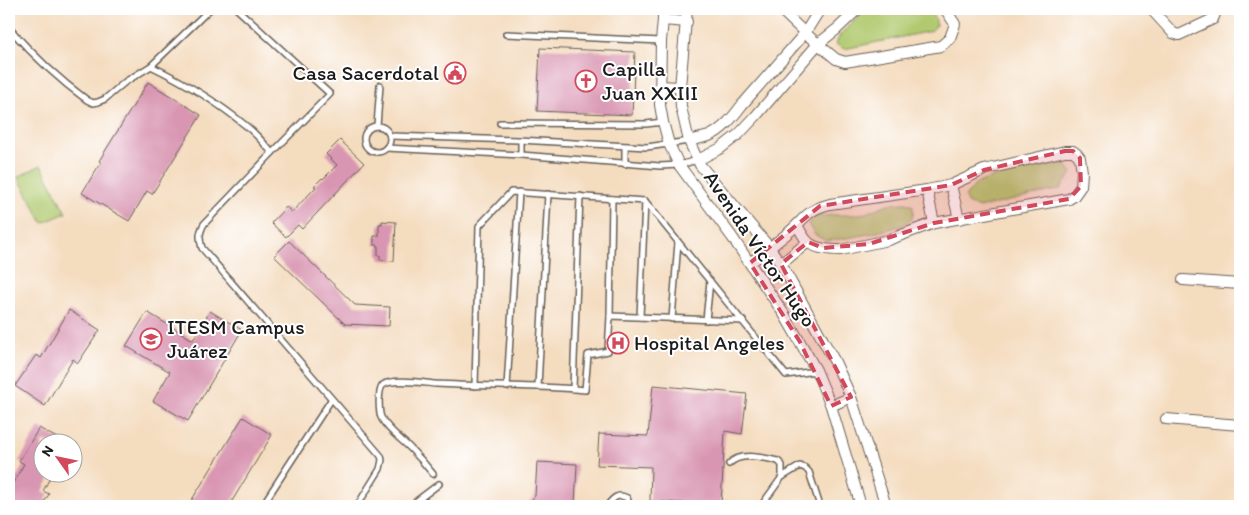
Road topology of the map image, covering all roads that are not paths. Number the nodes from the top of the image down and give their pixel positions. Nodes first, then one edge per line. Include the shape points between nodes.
1 (210, 9) edge
2 (238, 9) edge
3 (650, 9) edge
4 (658, 9) edge
5 (663, 9) edge
6 (687, 9) edge
7 (782, 9) edge
8 (820, 9) edge
9 (858, 9) edge
10 (945, 9) edge
11 (1151, 9) edge
12 (1216, 9) edge
13 (663, 20) junction
14 (687, 22) junction
15 (9, 28) edge
16 (804, 33) junction
17 (506, 34) dead end
18 (660, 41) junction
19 (818, 44) junction
20 (151, 66) junction
21 (380, 85) dead end
22 (660, 86) junction
23 (680, 87) junction
24 (742, 105) junction
25 (755, 117) junction
26 (663, 122) junction
27 (500, 123) dead end
28 (377, 126) junction
29 (390, 136) junction
30 (521, 141) junction
31 (689, 141) junction
32 (669, 144) junction
33 (625, 146) junction
34 (386, 148) junction
35 (272, 153) junction
36 (520, 155) junction
37 (698, 160) junction
38 (625, 164) junction
39 (678, 165) junction
40 (950, 185) junction
41 (928, 190) junction
42 (519, 192) junction
43 (548, 194) junction
44 (580, 196) junction
45 (612, 199) junction
46 (645, 201) junction
47 (959, 219) junction
48 (934, 223) junction
49 (797, 225) junction
50 (678, 242) junction
51 (808, 242) junction
52 (770, 248) junction
53 (750, 263) junction
54 (781, 264) junction
55 (1183, 280) dead end
56 (710, 281) junction
57 (1240, 284) edge
58 (610, 316) junction
59 (640, 317) junction
60 (672, 318) junction
61 (706, 320) junction
62 (742, 321) junction
63 (816, 370) junction
64 (475, 386) junction
65 (507, 387) junction
66 (538, 387) junction
67 (573, 389) junction
68 (851, 397) junction
69 (331, 400) junction
70 (831, 406) junction
71 (1166, 419) dead end
72 (1240, 424) edge
73 (729, 464) dead end
74 (433, 474) dead end
75 (782, 477) junction
76 (439, 484) dead end
77 (262, 506) edge
78 (357, 506) edge
79 (410, 506) edge
80 (607, 506) edge
81 (630, 506) edge
82 (761, 506) edge
83 (820, 506) edge
84 (861, 506) edge
85 (886, 506) edge

1 - 20 lane
2 - 35 lane via 330,94
3 - 4 lane
5 - 13 street, Avenida Víctor Hugo
6 - 14 street, Avenida Víctor Hugo
7 - 16 street
8 - 16 street
9 - 19 street
10 - 19 street via 955,24 950,38 941,46 844,62
11 - 12 street via 1173,34 1180,35 1213,19
13 - 14 street
13 - 18 street, Avenida Víctor Hugo
14 - 23 street, Avenida Víctor Hugo
15 - 20 lane via 77,93 93,103
16 - 19 street
16 - 24 street
17 - 18 lane
18 - 22 street, Avenida Víctor Hugo
19 - 25 street
20 - 35 lane via 198,92 239,121
21 - 28 lane
22 - 23 street
22 - 26 street, Avenida Víctor Hugo
23 - 31 street, Avenida Víctor Hugo
24 - 25 street
24 - 31 street via 719,130 710,136
25 - 37 street via 721,148
26 - 27 lane
26 - 32 street, Avenida Víctor Hugo
28 - 29 lane via 385,128
28 - 34 lane via 366,133 366,146 378,152
29 - 30 lane
29 - 34 lane
30 - 33 lane
30 - 36 lane
31 - 32 lane
31 - 37 street, Avenida Víctor Hugo
32 - 33 lane
32 - 39 street, Avenida Víctor Hugo
33 - 38 lane
34 - 36 lane
35 - 69 lane via 204,224 199,239 202,248
36 - 38 lane
37 - 39 lane
37 - 52 street, Avenida Víctor Hugo
38 - 39 lane
39 - 53 street, Avenida Víctor Hugo
40 - 41 street
40 - 47 street
40 - 47 street via 984,170 1065,151 1073,151 1080,158 1080,186 1069,199
41 - 48 street
41 - 49 street via 820,206 808,212
42 - 43 lane
42 - 64 lane via 511,192 479,226
42 - 65 lane
43 - 44 lane
43 - 66 lane
44 - 45 lane
44 - 67 lane
45 - 46 lane
45 - 58 lane
46 - 50 lane
46 - 59 lane
47 - 48 street
48 - 51 street via 888,240 842,250
49 - 51 street
49 - 52 street
50 - 56 lane
50 - 60 lane
51 - 54 street
52 - 53 street
52 - 54 street, Avenida Víctor Hugo
53 - 63 street, Avenida Víctor Hugo
54 - 68 street, Avenida Víctor Hugo
55 - 57 street
56 - 61 lane
56 - 62 lane
58 - 59 lane
58 - 67 lane via 608,352 588,355 585,390
59 - 60 lane
60 - 61 lane
61 - 62 lane
62 - 63 lane via 786,375
63 - 70 street, Avenida Víctor Hugo
64 - 65 lane
64 - 74 lane via 391,382 379,392 383,422
65 - 66 lane
66 - 67 lane
68 - 70 street
68 - 85 street, Avenida Víctor Hugo
69 - 77 lane
69 - 78 lane via 382,460 380,469
70 - 84 street, Avenida Víctor Hugo
71 - 72 street
73 - 75 lane via 744,457 778,461 782,465
75 - 82 lane
75 - 83 lane via 800,466 805,468
76 - 79 lane
80 - 81 lane via 620,495 627,498

